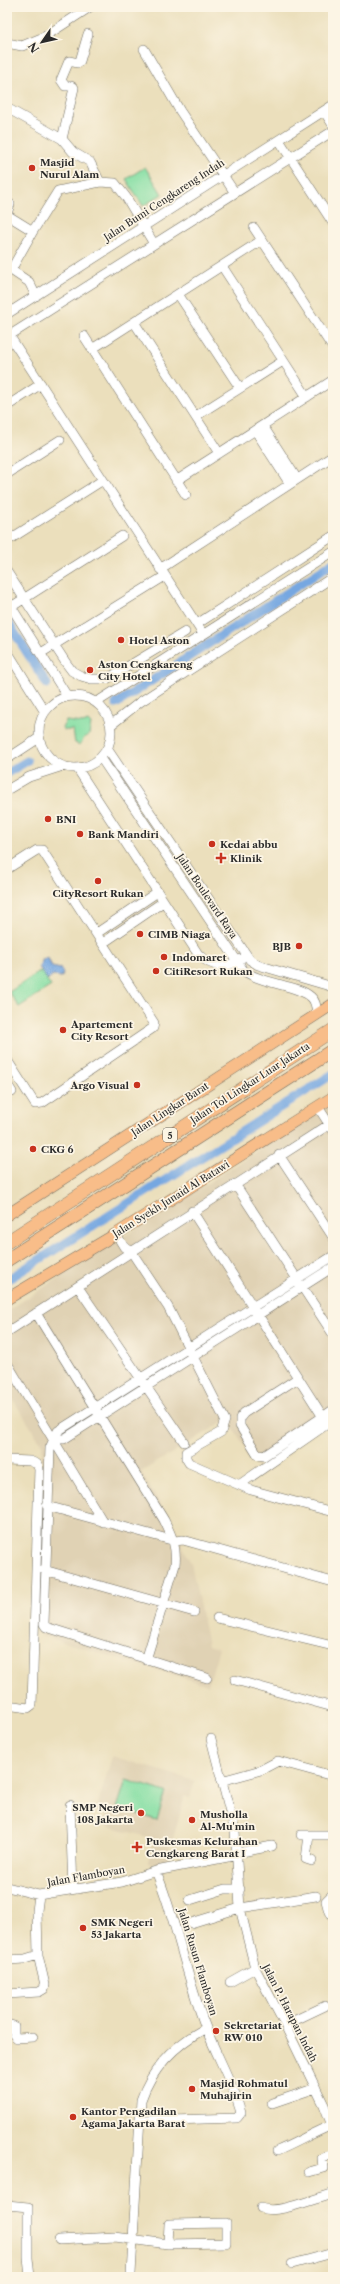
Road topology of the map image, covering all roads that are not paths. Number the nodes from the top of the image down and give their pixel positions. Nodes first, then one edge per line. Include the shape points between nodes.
1 (90, 7) edge
2 (88, 34) dead end
3 (7, 43) edge
4 (144, 49) dead end
5 (333, 105) edge
6 (7, 108) edge
7 (324, 111) junction
8 (333, 125) edge
9 (333, 131) edge
10 (62, 139) junction
11 (279, 140) junction
12 (291, 158) junction
13 (224, 176) junction
14 (100, 182) junction
15 (235, 193) junction
16 (7, 202) edge
17 (7, 214) edge
18 (333, 223) edge
19 (143, 227) junction
20 (254, 228) dead end
21 (33, 231) junction
22 (262, 240) junction
23 (154, 244) junction
24 (222, 266) junction
25 (178, 294) junction
26 (36, 296) junction
27 (7, 314) edge
28 (134, 322) junction
29 (8, 335) edge
30 (84, 336) dead end
31 (333, 348) edge
32 (92, 349) junction
33 (283, 361) junction
34 (333, 380) edge
35 (41, 384) junction
36 (240, 388) junction
37 (307, 397) junction
38 (7, 406) edge
39 (196, 416) junction
40 (259, 428) junction
41 (60, 440) dead end
42 (219, 453) junction
43 (333, 456) edge
44 (7, 474) edge
45 (103, 480) junction
46 (176, 481) junction
47 (294, 482) junction
48 (186, 496) dead end
49 (122, 536) dead end
50 (333, 536) edge
51 (7, 542) edge
52 (333, 552) edge
53 (7, 572) edge
54 (163, 572) junction
55 (333, 577) edge
56 (263, 581) junction
57 (271, 592) junction
58 (24, 599) junction
59 (9, 604) edge
60 (197, 624) junction
61 (185, 632) dead end
62 (204, 634) junction
63 (54, 644) junction
64 (7, 651) edge
65 (40, 653) junction
66 (67, 696) junction
67 (97, 702) junction
68 (45, 712) junction
69 (111, 725) junction
70 (39, 738) junction
71 (108, 750) junction
72 (101, 758) junction
73 (7, 759) edge
74 (62, 766) junction
75 (77, 768) junction
76 (7, 790) edge
77 (7, 869) edge
78 (200, 886) junction
79 (191, 892) junction
80 (156, 893) junction
81 (162, 902) junction
82 (211, 903) junction
83 (202, 908) junction
84 (97, 933) junction
85 (104, 943) junction
86 (246, 955) junction
87 (237, 962) junction
88 (333, 987) edge
89 (333, 1004) edge
90 (317, 1014) junction
91 (333, 1030) edge
92 (333, 1050) edge
93 (7, 1060) edge
94 (333, 1097) edge
95 (318, 1107) junction
96 (332, 1125) edge
97 (279, 1155) junction
98 (235, 1184) junction
99 (192, 1211) junction
100 (7, 1215) edge
101 (118, 1232) junction
102 (333, 1237) edge
103 (7, 1242) edge
104 (95, 1246) junction
105 (130, 1251) junction
106 (333, 1256) edge
107 (7, 1260) edge
108 (333, 1268) edge
109 (300, 1283) junction
110 (78, 1287) junction
111 (7, 1290) edge
112 (7, 1299) edge
113 (255, 1312) junction
114 (36, 1313) junction
115 (7, 1332) edge
116 (333, 1334) edge
117 (191, 1352) junction
118 (7, 1363) edge
119 (298, 1378) junction
120 (143, 1383) junction
121 (333, 1410) edge
122 (98, 1412) junction
123 (323, 1417) junction
124 (333, 1420) edge
125 (54, 1439) junction
126 (184, 1442) dead end
127 (7, 1460) edge
128 (239, 1485) junction
129 (46, 1506) junction
130 (332, 1509) edge
131 (103, 1522) junction
132 (174, 1541) junction
133 (44, 1570) junction
134 (333, 1582) edge
135 (164, 1605) junction
136 (194, 1612) dead end
137 (217, 1618) dead end
138 (333, 1646) edge
139 (146, 1660) junction
140 (207, 1678) dead end
141 (235, 1680) dead end
142 (7, 1705) edge
143 (333, 1707) edge
144 (210, 1739) dead end
145 (333, 1776) edge
146 (221, 1781) junction
147 (70, 1805) dead end
148 (333, 1832) edge
149 (272, 1846) dead end
150 (237, 1854) junction
151 (312, 1862) dead end
152 (156, 1870) junction
153 (7, 1887) edge
154 (240, 1889) junction
155 (73, 1890) junction
156 (333, 1894) edge
157 (38, 1895) junction
158 (316, 1896) dead end
159 (190, 1900) dead end
160 (240, 1908) junction
161 (333, 1915) edge
162 (191, 1923) dead end
163 (38, 1955) junction
164 (7, 1960) edge
165 (254, 1968) junction
166 (230, 1982) dead end
167 (7, 1994) edge
168 (324, 2006) dead end
169 (7, 2024) edge
170 (285, 2025) junction
171 (206, 2028) junction
172 (33, 2037) dead end
173 (316, 2088) junction
174 (272, 2103) dead end
175 (329, 2104) edge
176 (139, 2121) junction
177 (332, 2127) edge
178 (277, 2151) dead end
179 (333, 2154) edge
180 (309, 2172) dead end
181 (333, 2194) edge
182 (7, 2205) edge
183 (261, 2208) dead end
184 (59, 2240) dead end
185 (134, 2241) junction
186 (168, 2244) junction
187 (333, 2252) edge
188 (292, 2264) dead end
189 (132, 2274) dead end
190 (30, 2277) edge

1 - 3 street via 44,37 22,46
2 - 10 street via 80,61 69,61 61,80 65,86 74,88
4 - 13 street via 180,111
5 - 7 street, Jalan Bumi Cengkareng Indah
6 - 10 street
7 - 8 street
7 - 11 street, Jalan Bumi Cengkareng Indah
9 - 12 street
10 - 14 street via 73,152 90,162
11 - 12 street
11 - 13 street, Jalan Bumi Cengkareng Indah
12 - 15 street
12 - 18 street
13 - 15 street
13 - 19 street, Jalan Bumi Cengkareng Indah
14 - 19 street via 115,183
14 - 21 street via 58,192
15 - 23 street
16 - 17 street via 10,204
17 - 21 street
19 - 23 street
19 - 26 street, Jalan Bumi Cengkareng Indah
20 - 22 street
21 - 26 street via 11,270 29,282
22 - 24 street
22 - 31 street
23 - 29 street
24 - 25 street
24 - 33 street
25 - 28 street
25 - 36 street
26 - 27 street, Jalan Bumi Cengkareng Indah
28 - 32 street
28 - 39 street
29 - 35 street
30 - 32 street
32 - 46 street
33 - 36 street
33 - 37 street
34 - 37 street
35 - 38 street
35 - 45 street
36 - 39 street
37 - 40 street
39 - 42 street
40 - 42 street
40 - 47 street
41 - 44 street
42 - 46 street
43 - 47 street
45 - 51 street
45 - 54 street
46 - 48 street
47 - 54 street
49 - 58 street
50 - 56 street
52 - 57 street
53 - 58 street
54 - 60 street
54 - 63 street
55 - 69 street via 147,698
56 - 57 street
56 - 60 street
57 - 62 street
58 - 59 street
58 - 63 street
59 - 65 street
60 - 62 street
61 - 63 street via 107,679 91,679 72,671
62 - 67 street
63 - 65 street
64 - 68 street
65 - 66 street
66 - 67 street via 82,696
66 - 68 street via 51,705
67 - 69 street via 103,708
68 - 70 street via 41,720
69 - 71 street via 112,738
70 - 73 street
70 - 74 street via 47,755
71 - 72 street
71 - 78 street, Jalan Boulevard Raya
72 - 75 street via 89,766
72 - 79 street, Jalan Boulevard Raya
74 - 75 street
74 - 76 street via 29,777
75 - 80 street
77 - 84 street via 37,850 42,850
78 - 79 street
78 - 82 street, Jalan Boulevard Raya
79 - 83 street, Jalan Boulevard Raya
80 - 81 street
80 - 84 street
81 - 85 street
81 - 87 street via 205,962 214,966 226,966
82 - 83 street
82 - 86 street, Jalan Boulevard Raya
83 - 87 street, Jalan Boulevard Raya
84 - 85 street
85 - 93 street via 152,1017 153,1028 38,1104 35,1104
86 - 87 street
86 - 88 street, Jalan Boulevard Raya via 258,965
87 - 90 street, Jalan Boulevard Raya via 249,975 307,994 314,1000
89 - 90 main road, Jalan Lingkar Barat
90 - 100 main road, Jalan Lingkar Barat
91 - 103 highway, Jalan Tol Lingkar Luar Jakarta / 5
92 - 107 highway, Jalan Tol Lingkar Luar Jakarta / 5
94 - 95 main road, Jalan Syekh Junaid Al Batawi
95 - 96 street
95 - 101 main road, Jalan Syekh Junaid Al Batawi
96 - 97 street
97 - 98 street
97 - 102 street
98 - 99 street
98 - 109 street
99 - 105 street
99 - 113 street
101 - 104 main road, Jalan Syekh Junaid Al Batawi
101 - 105 street via 129,1244
104 - 111 main road
104 - 112 main road, Jalan Syekh Junaid Al Batawi
105 - 110 street
105 - 117 street via 168,1307
106 - 109 street
108 - 109 street
109 - 113 street
109 - 116 street
110 - 114 street
110 - 120 street
113 - 117 street
113 - 119 street
114 - 115 street
114 - 122 street
117 - 120 street
117 - 128 street via 222,1412 224,1426 221,1432 189,1449 186,1458 189,1464
118 - 125 street
119 - 123 street
119 - 123 street via 240,1418 240,1426 258,1455 264,1456
120 - 122 street
120 - 126 street
121 - 123 street
122 - 125 street via 64,1439
122 - 132 street via 164,1520
124 - 128 street
125 - 129 street via 50,1448
125 - 131 street
127 - 142 street via 30,1461 37,1464 39,1469 32,1704 28,1708
128 - 130 street
129 - 131 street
129 - 133 street
131 - 132 street
132 - 134 street via 183,1540
132 - 135 street via 175,1565
133 - 135 street
133 - 139 street via 46,1627
135 - 136 street
135 - 139 street
137 - 138 street
139 - 140 street
141 - 143 street
144 - 146 street, Jalan P. Harapan Indah
145 - 146 street via 278,1761 261,1770
146 - 150 street, Jalan P. Harapan Indah via 235,1831
147 - 155 street
148 - 151 street via 329,1835 305,1835 306,1859
149 - 150 street, Jalan Flamboyan
150 - 152 street, Jalan Flamboyan
150 - 154 street, Jalan P. Harapan Indah
152 - 155 street, Jalan Flamboyan via 122,1882
152 - 171 street, Jalan Rusun Flamboyan
153 - 157 street, Jalan Flamboyan
154 - 159 street via 225,1889
154 - 160 street, Jalan P. Harapan Indah
155 - 157 street, Jalan Flamboyan
156 - 161 street via 326,1901 329,1912
157 - 163 street
158 - 160 street
160 - 162 street
160 - 165 street, Jalan P. Harapan Indah
163 - 164 street
163 - 167 street via 44,1989 39,1992
165 - 166 street
165 - 170 street, Jalan P. Harapan Indah
168 - 170 street
169 - 172 street via 14,2026 14,2035 17,2038
170 - 173 street, Jalan P. Harapan Indah
171 - 176 street, Jalan Rusun Flamboyan via 181,2043 157,2070 140,2100
171 - 176 street via 230,2079 239,2116
173 - 174 street
173 - 175 street, Jalan P. Harapan Indah
175 - 177 street, Jalan P. Harapan Indah
176 - 185 street, Jalan Rusun Flamboyan
177 - 178 street via 304,2136 299,2142
179 - 180 street via 322,2158 323,2168
181 - 183 street via 291,2207 265,2210
182 - 190 street via 28,2207
184 - 185 street via 115,2237
185 - 186 street
185 - 189 street, Jalan Rusun Flamboyan
186 - 186 street via 226,2243 226,2223 169,2224
187 - 188 street

